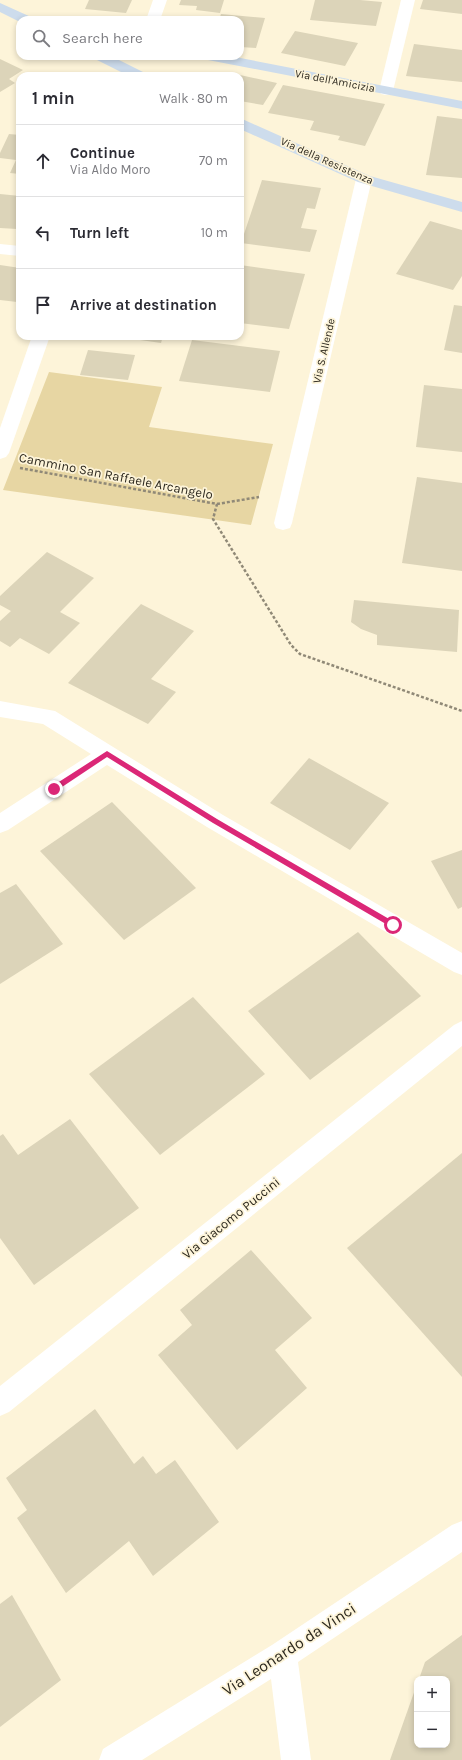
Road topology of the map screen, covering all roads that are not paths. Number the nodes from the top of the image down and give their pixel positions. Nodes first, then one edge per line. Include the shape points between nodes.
1 (160, 0) edge
2 (408, 0) edge
3 (0, 7) edge
4 (18, 16) edge
5 (154, 16) edge
6 (107, 60) edge
7 (228, 60) edge
8 (129, 72) edge
9 (386, 91) junction
10 (462, 105) edge
11 (244, 125) edge
12 (364, 180) junction
13 (462, 208) edge
14 (0, 249) edge
15 (16, 251) edge
16 (40, 340) edge
17 (0, 453) edge
18 (283, 523) dead end
19 (0, 709) edge
20 (107, 754) junction
21 (0, 824) edge
22 (462, 965) edge
23 (462, 1032) edge
24 (0, 1403) edge
25 (462, 1535) edge
26 (282, 1655) junction
27 (114, 1760) edge
28 (296, 1760) edge

1 - 5 street
2 - 9 street
3 - 4 street
6 - 8 street
7 - 9 street, Via dell'Amicizia
9 - 10 street, Via dell'Amicizia
11 - 12 street, Via della Resistenza
12 - 13 street, Via della Resistenza
12 - 18 street, Via S. Allende
14 - 15 street
16 - 17 street
19 - 20 street via 48,717
20 - 21 street
20 - 22 street via 215,821
23 - 24 street, Via Giacomo Puccini
25 - 26 street, Via Leonardo da Vinci
26 - 27 street, Via Leonardo da Vinci
26 - 28 street

